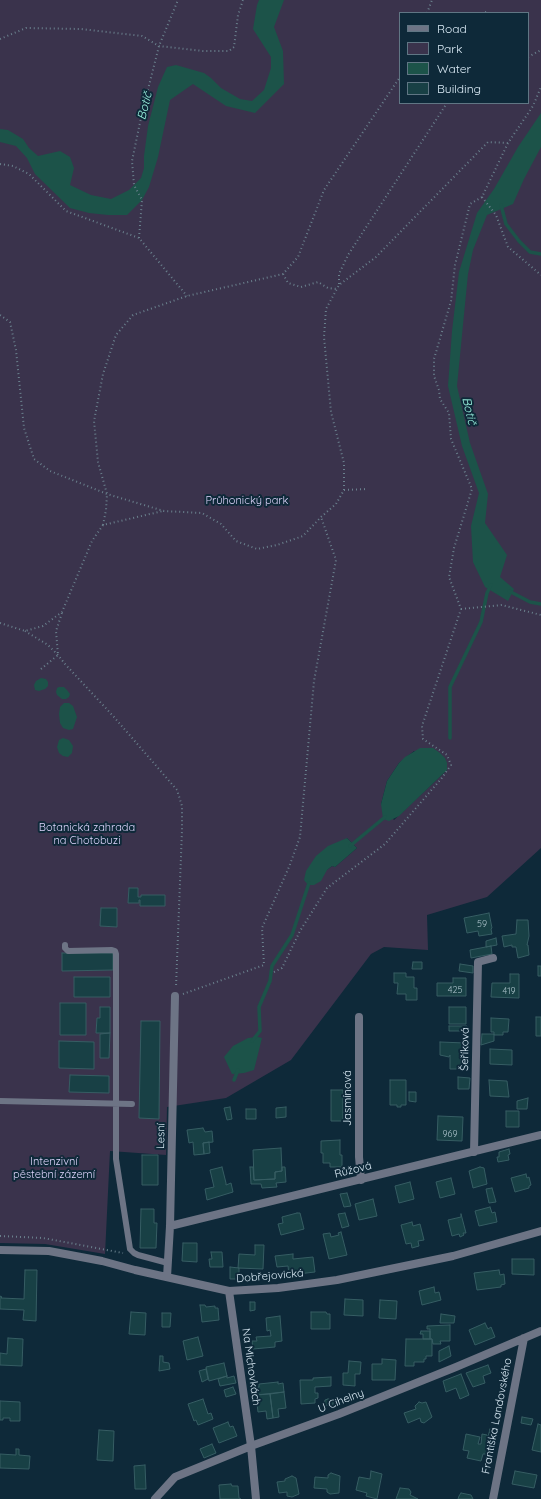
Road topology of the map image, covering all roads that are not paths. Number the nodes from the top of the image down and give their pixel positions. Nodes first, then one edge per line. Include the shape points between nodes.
1 (65, 945) dead end
2 (493, 958) dead end
3 (175, 996) road end
4 (359, 1017) dead end
5 (0, 1101) edge
6 (116, 1104) junction
7 (132, 1104) dead end
8 (541, 1135) edge
9 (474, 1152) junction
10 (361, 1180) junction
11 (170, 1226) junction
12 (541, 1231) edge
13 (0, 1250) edge
14 (168, 1263) junction
15 (167, 1277) junction
16 (229, 1291) junction
17 (541, 1331) edge
18 (524, 1338) junction
19 (251, 1446) junction
20 (155, 1499) edge
21 (256, 1499) edge
22 (493, 1499) edge

1 - 6 lane via 68,951 112,950 116,954
2 - 9 street, Šeříková via 478,962
3 - 11 street, Lesní
4 - 10 street, Jasmínová
5 - 6 lane
6 - 7 lane
6 - 14 lane via 116,1159 130,1249 134,1253
8 - 9 street, Růžová
9 - 10 street, Růžová
10 - 11 street, Růžová
11 - 14 street, Lesní
12 - 16 street, Dobřejovická via 454,1256 337,1280
13 - 15 street, Dobřejovická via 49,1251
14 - 15 street, Lesní
15 - 16 street, Dobřejovická
16 - 19 street, Na Michovkách
17 - 18 street, U Cihelny
18 - 19 street, U Cihelny via 456,1368
18 - 22 street, Františka Landovského
19 - 20 street, U Cihelny via 175,1477
19 - 21 street, Na Michovkách

